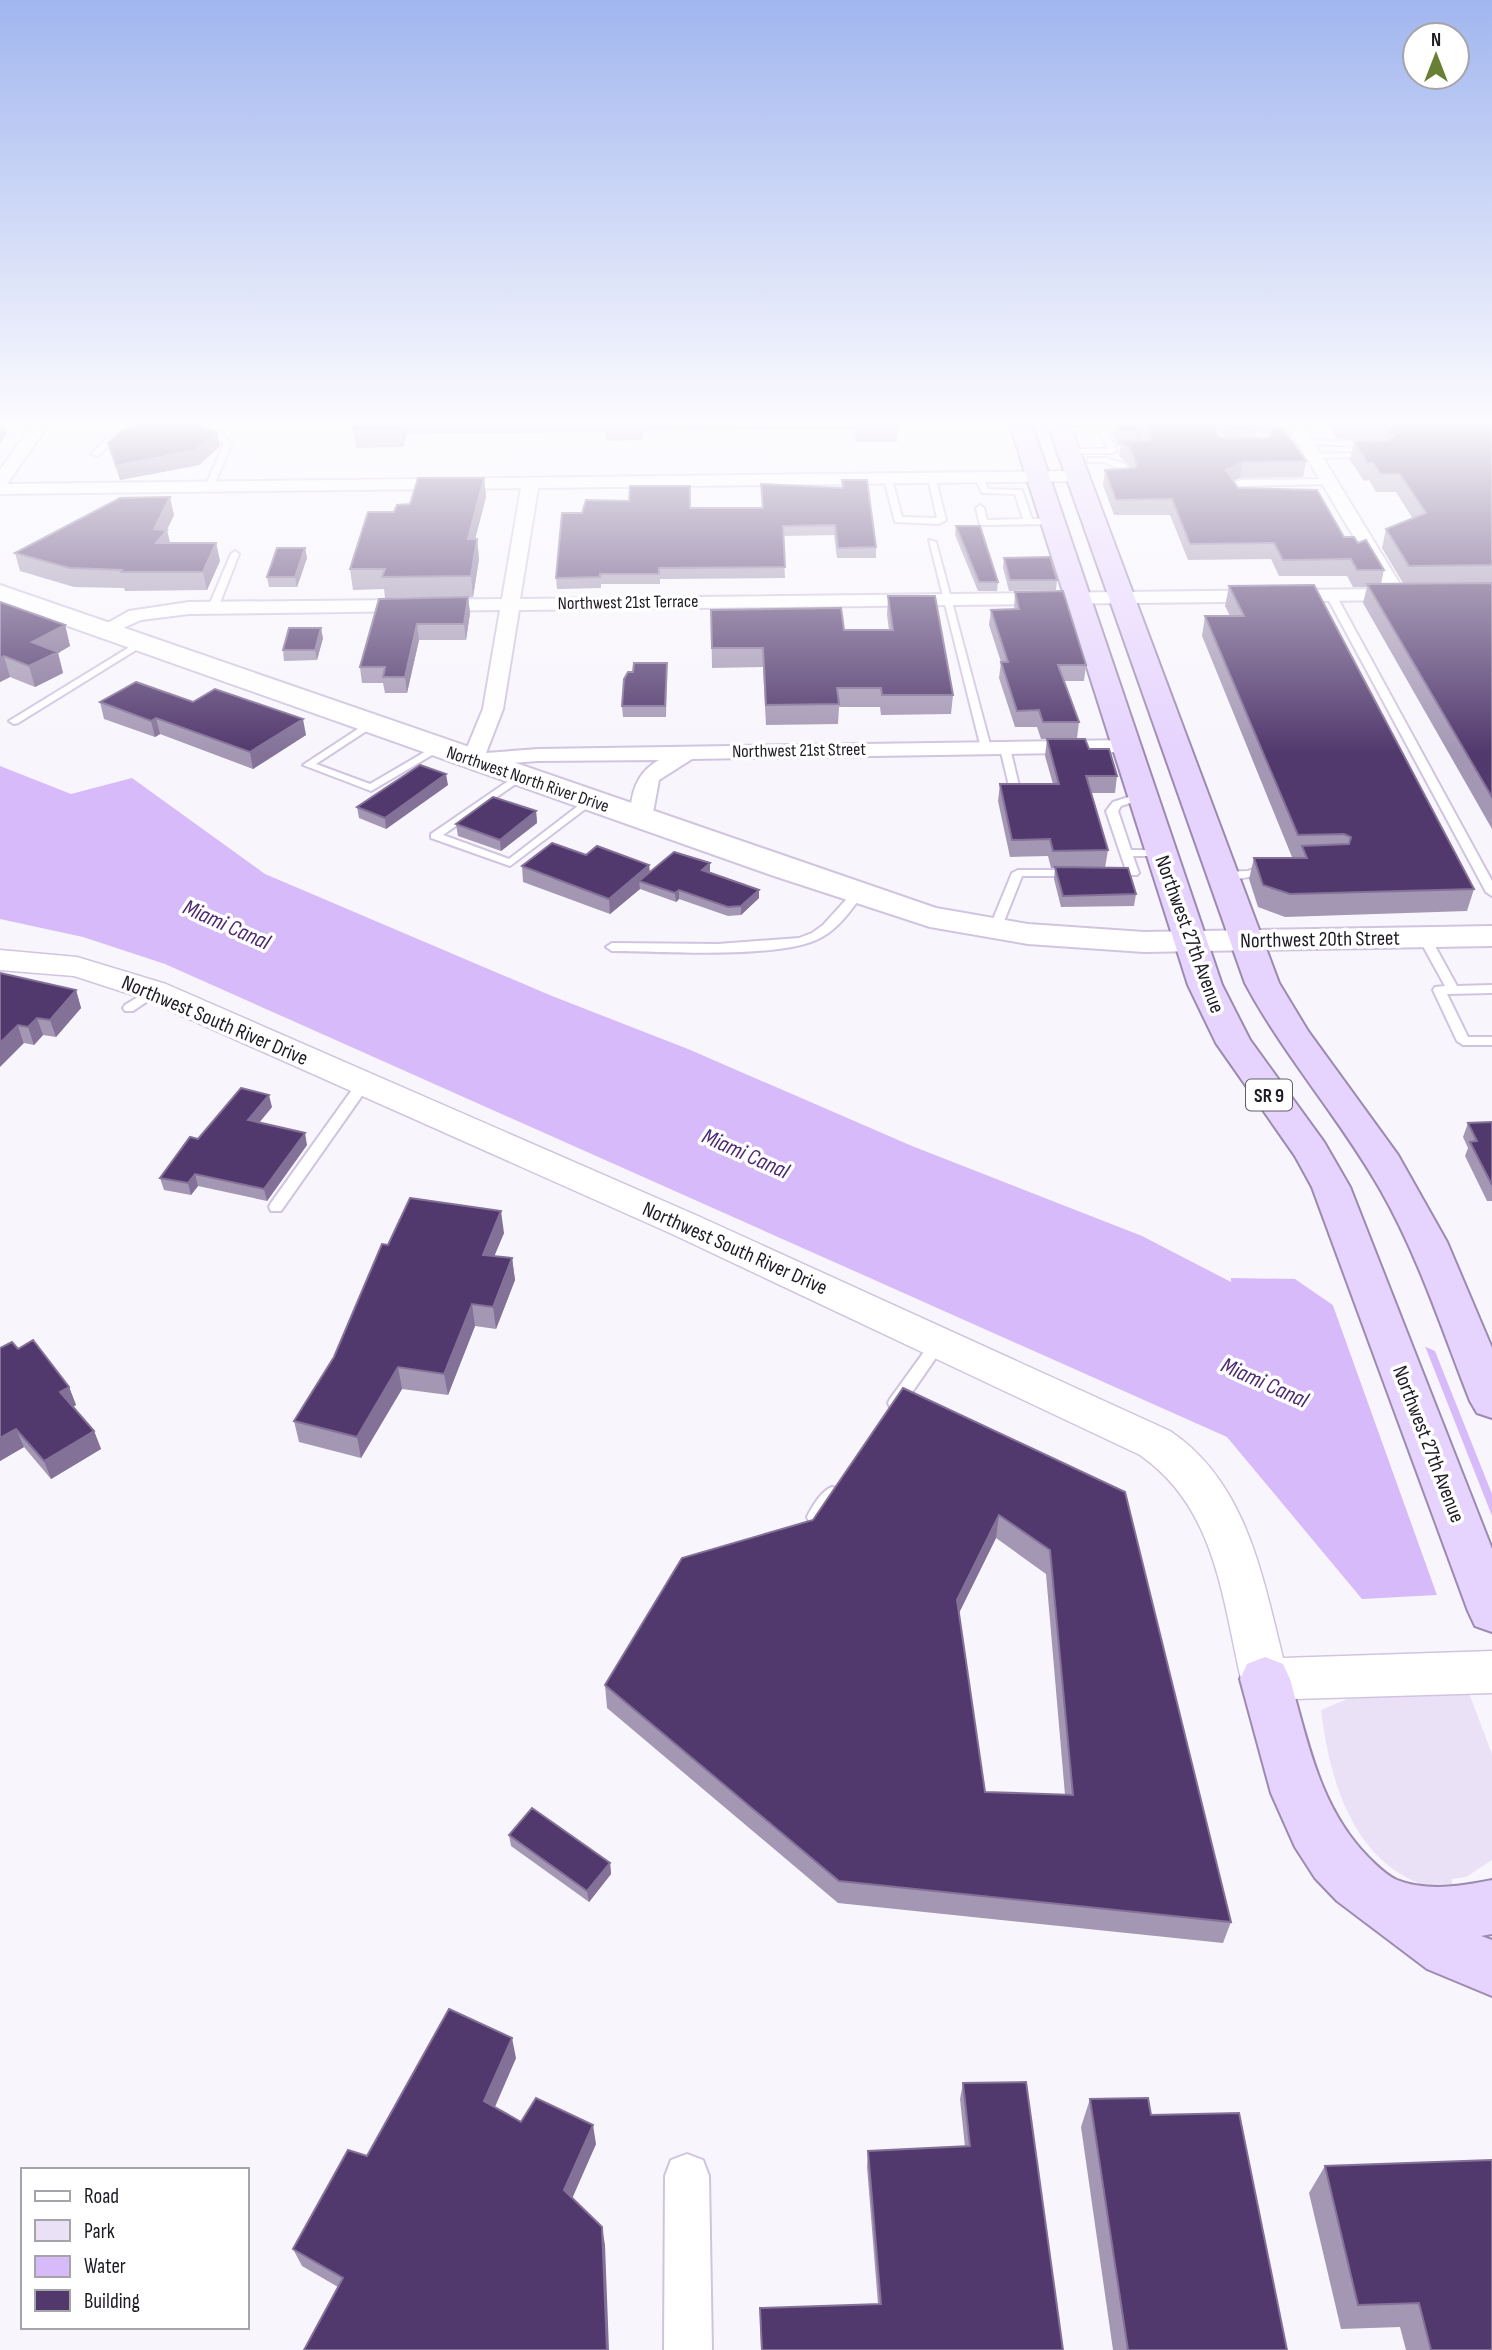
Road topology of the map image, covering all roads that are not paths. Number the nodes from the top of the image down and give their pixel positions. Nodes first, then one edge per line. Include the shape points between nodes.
1 (522, 535) edge
2 (1046, 535) edge
3 (1098, 535) edge
4 (1357, 535) edge
5 (932, 542) dead end
6 (235, 554) dead end
7 (0, 593) edge
8 (1396, 594) junction
9 (1424, 594) edge
10 (1331, 595) junction
11 (1077, 596) junction
12 (946, 597) junction
13 (1121, 598) junction
14 (511, 603) junction
15 (213, 608) junction
16 (105, 630) junction
17 (141, 643) junction
18 (14, 721) dead end
19 (370, 724) junction
20 (1126, 746) junction
21 (439, 748) junction
22 (995, 748) junction
23 (689, 752) junction
24 (473, 760) junction
25 (520, 776) junction
26 (1015, 790) edge
27 (1141, 796) junction
28 (591, 801) junction
29 (641, 818) junction
30 (1126, 853) junction
31 (1160, 853) junction
32 (1277, 863) edge
33 (1079, 873) edge
34 (1092, 873) edge
35 (1223, 875) junction
36 (1492, 892) edge
37 (858, 894) junction
38 (995, 929) junction
39 (1492, 936) edge
40 (1064, 937) joint
41 (1424, 937) junction
42 (1247, 940) junction
43 (1190, 942) junction
44 (612, 947) dead end
45 (0, 960) edge
46 (1492, 989) edge
47 (1453, 990) junction
48 (1492, 1041) edge
49 (364, 1083) junction
50 (276, 1207) dead end
51 (940, 1341) junction
52 (1492, 1401) edge
53 (885, 1418) edge
54 (839, 1484) edge
55 (815, 1517) edge
56 (1492, 1611) edge
57 (1492, 1672) edge
58 (1265, 1679) junction
59 (1388, 1905) junction
60 (1492, 1907) edge
61 (1492, 1968) edge
62 (687, 2176) dead end
63 (688, 2350) edge

1 - 14 street
2 - 11 highway, Northwest 27th Avenue / SR 9
3 - 13 highway, SR 9
4 - 8 street
5 - 12 lane
6 - 15 lane
7 - 16 main road, Northwest North River Drive
8 - 9 street, Northwest 21st Terrace
8 - 10 street, Northwest 21st Terrace
10 - 13 street, Northwest 21st Terrace
10 - 36 lane
11 - 12 street, Northwest 21st Terrace
11 - 13 street, Northwest 21st Terrace
11 - 20 highway, Northwest 27th Avenue / SR 9
12 - 14 street, Northwest 21st Terrace
12 - 22 lane
13 - 35 highway, SR 9
14 - 15 street, Northwest 21st Terrace
14 - 24 street via 493,709
15 - 16 street, Northwest 21st Terrace via 146,613
16 - 17 main road, Northwest North River Drive
17 - 18 lane
17 - 19 main road, Northwest North River Drive
19 - 21 main road, Northwest North River Drive
19 - 21 lane via 308,765 371,788
20 - 22 street, Northwest 21st Street
20 - 27 highway, Northwest 27th Avenue / SR 9
21 - 24 main road, Northwest North River Drive
22 - 23 street, Northwest 21st Street
22 - 26 lane
23 - 24 street, Northwest 21st Street
23 - 29 street via 649,776
24 - 25 main road, Northwest North River Drive
25 - 28 main road, Northwest North River Drive
25 - 28 lane via 435,836 510,863
27 - 30 lane via 1117,804 1112,811
27 - 31 highway, Northwest 27th Avenue / SR 9
28 - 29 main road, Northwest North River Drive
29 - 37 main road, Northwest North River Drive
30 - 31 lane
30 - 34 lane via 1133,873
31 - 43 highway, Northwest 27th Avenue / SR 9
32 - 35 lane via 1250,874
33 - 38 lane via 1018,873
35 - 42 highway, SR 9
37 - 38 main road, Northwest North River Drive via 930,917
37 - 44 lane via 816,936 799,942
38 - 40 main road, Northwest North River Drive
39 - 41 main road, Northwest 20th Street
40 - 43 main road, Northwest 20th Street
41 - 42 main road, Northwest 20th Street
41 - 47 lane
42 - 43 main road, Northwest 20th Street
42 - 52 highway, SR 9 via 1262,983 1286,1027 1401,1191
43 - 56 highway, Northwest 27th Avenue / SR 9 via 1222,1022 1323,1171
45 - 49 street, Northwest South River Drive via 106,974 141,1000
46 - 47 lane
47 - 48 lane via 1439,990 1463,1041
49 - 50 lane
49 - 51 street, Northwest South River Drive
51 - 53 lane
51 - 58 street, Northwest South River Drive via 1136,1433 1189,1470 1216,1511 1225,1535
54 - 55 lane
57 - 58 street
58 - 59 highway via 1297,1793 1314,1829 1356,1883
59 - 60 highway via 1449,1915
59 - 61 highway via 1447,1950
62 - 63 street

